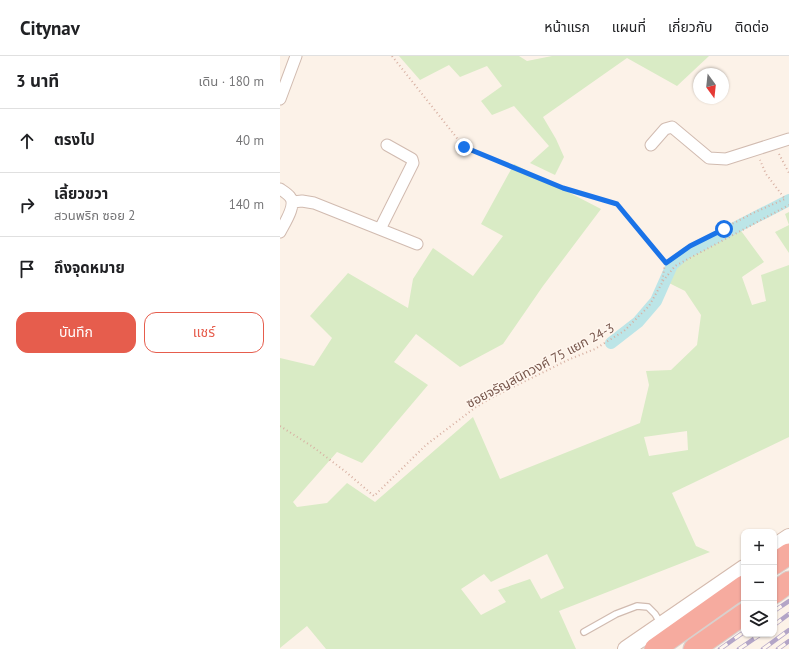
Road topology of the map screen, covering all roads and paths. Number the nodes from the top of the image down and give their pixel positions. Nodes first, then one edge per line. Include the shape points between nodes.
1 (296, 56) edge
2 (392, 56) edge
3 (280, 99) edge
4 (789, 139) edge
5 (774, 144) junction
6 (387, 145) dead end
7 (651, 145) dead end
8 (760, 160) dead end
9 (789, 173) edge
10 (280, 189) edge
11 (293, 202) junction
12 (789, 205) edge
13 (380, 229) junction
14 (280, 232) edge
15 (417, 244) dead end
16 (666, 263) junction
17 (662, 283) junction
18 (280, 426) edge
19 (789, 537) edge
20 (777, 545) edge
21 (789, 554) edge
22 (777, 562) edge
23 (741, 570) edge
24 (789, 582) edge
25 (741, 588) edge
26 (777, 590) edge
27 (741, 616) edge
28 (662, 624) junction
29 (584, 632) dead end
30 (626, 649) edge
31 (655, 649) edge
32 (694, 649) edge

1 - 3 street
2 - 16 path via 464,147 563,188 617,204
4 - 5 street
5 - 7 street via 726,159 709,158 670,127 666,128
5 - 9 path
6 - 13 street via 412,159 413,163
8 - 16 path via 766,174 785,199 690,246
10 - 11 street
11 - 13 street via 314,203
11 - 14 street
12 - 17 path via 675,266
13 - 15 street
16 - 17 path, ซอยจรัญสนิทวงศ์ 75 แยก 24-3
17 - 18 path, ซอยจรัญสนิทวงศ์ 75 แยก 24-3 via 649,306 624,331 595,349 476,407 426,445 374,496 313,447
19 - 20 main road
21 - 22 highway
23 - 28 main road
24 - 26 highway
25 - 31 highway
27 - 32 highway
28 - 29 lane via 648,607 637,606 616,614
28 - 30 main road

